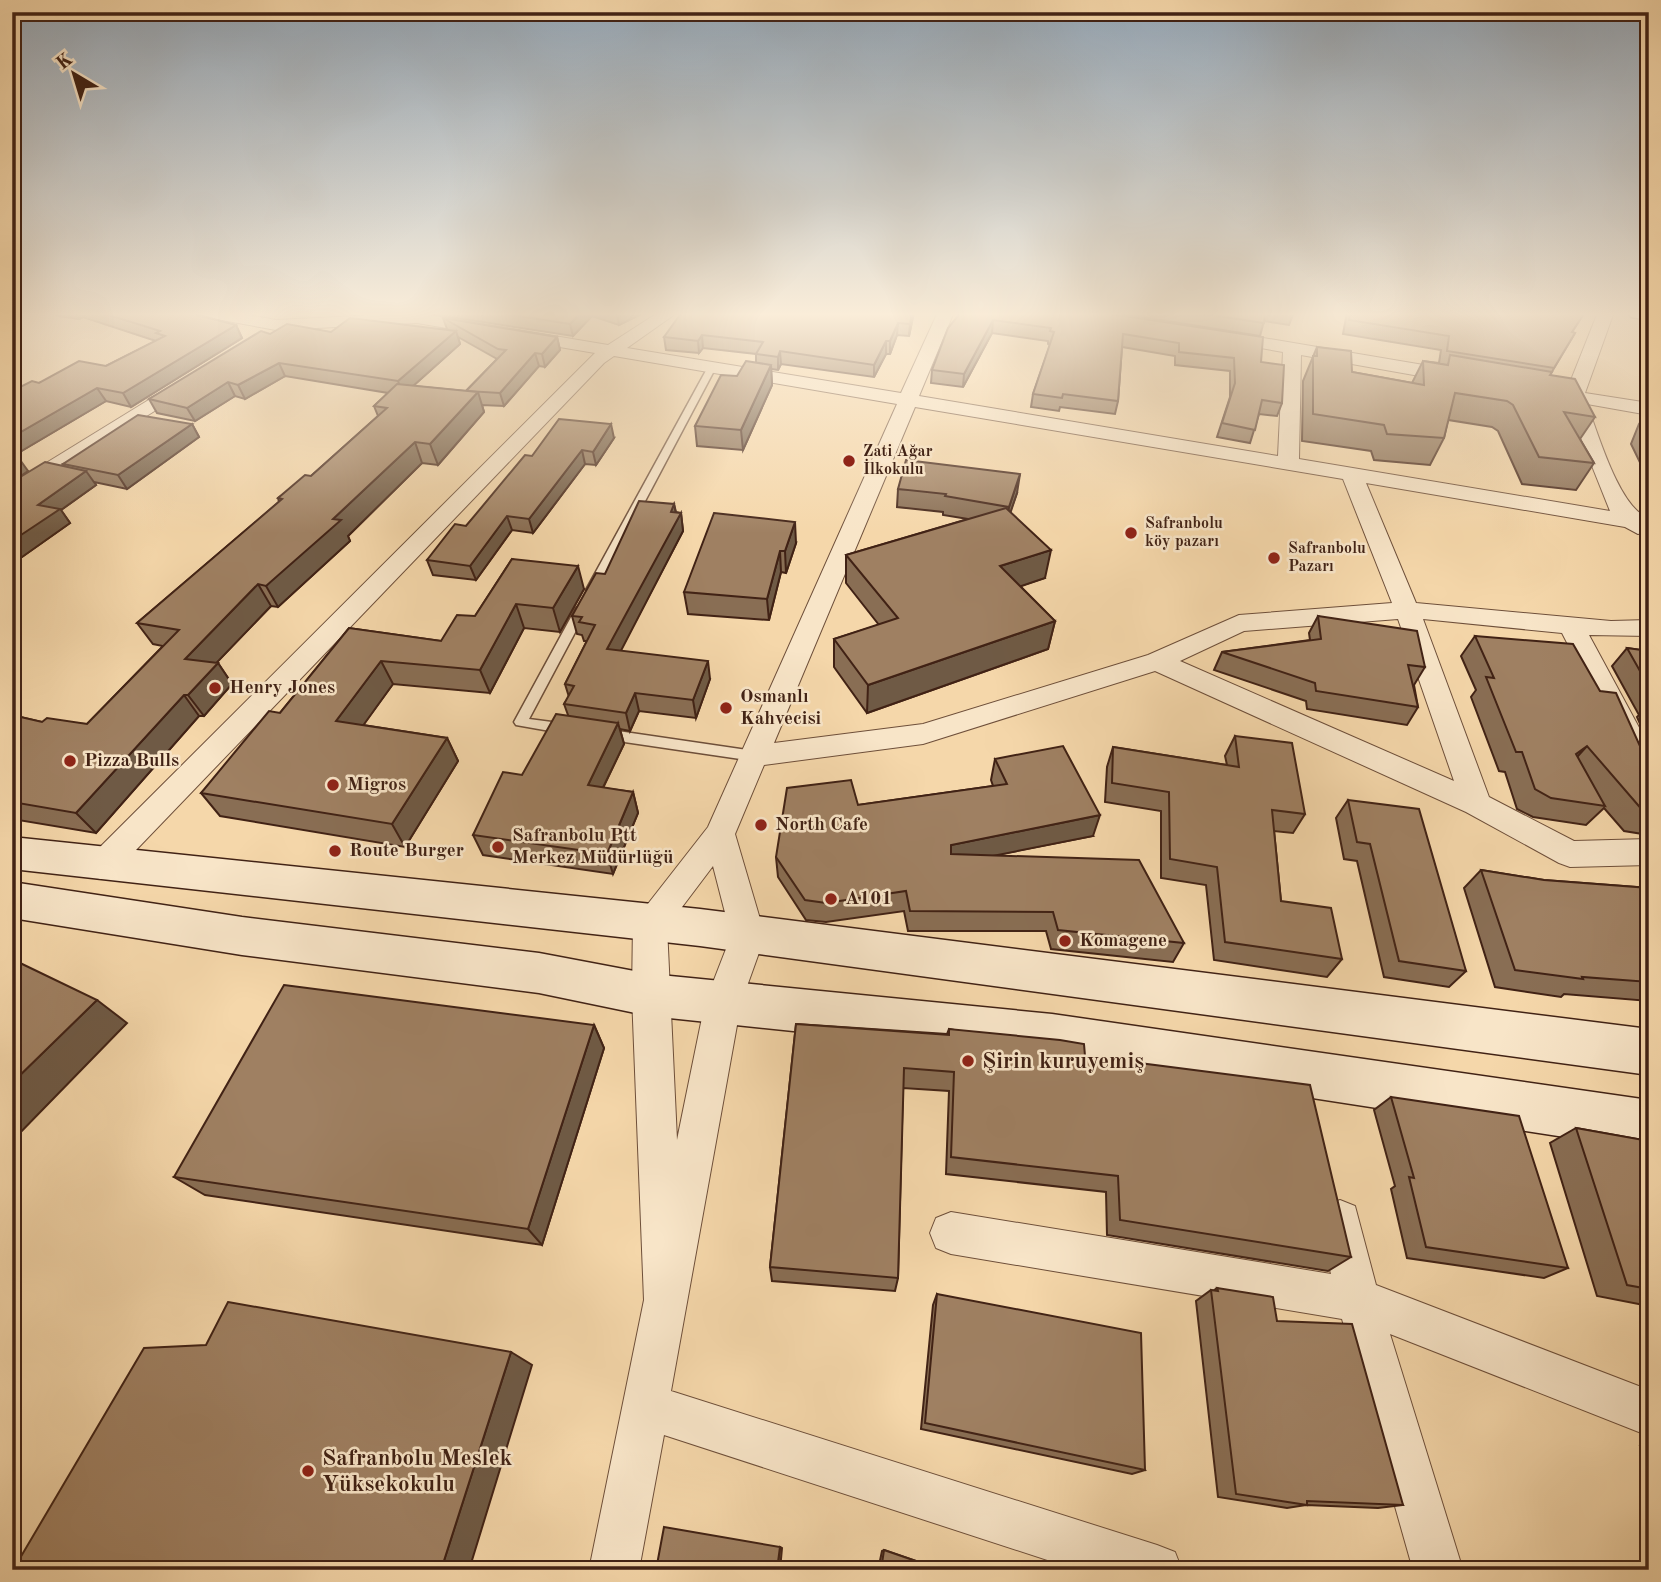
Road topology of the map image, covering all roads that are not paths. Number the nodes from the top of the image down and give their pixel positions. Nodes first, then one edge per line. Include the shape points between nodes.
1 (181, 386) edge
2 (572, 386) edge
3 (702, 386) edge
4 (821, 386) edge
5 (914, 386) edge
6 (1291, 386) edge
7 (1578, 386) edge
8 (1534, 390) edge
9 (1574, 397) junction
10 (908, 401) junction
11 (1649, 409) edge
12 (1288, 464) junction
13 (1352, 475) junction
14 (12, 494) edge
15 (1640, 522) edge
16 (1649, 538) edge
17 (1407, 610) junction
18 (1571, 626) junction
19 (1649, 628) edge
20 (1157, 661) junction
21 (576, 730) edge
22 (589, 732) edge
23 (754, 756) junction
24 (1649, 774) edge
25 (1477, 804) junction
26 (720, 834) junction
27 (1649, 852) edge
28 (12, 853) edge
29 (101, 866) junction
30 (12, 900) edge
31 (650, 923) junction
32 (748, 936) junction
33 (650, 995) junction
34 (723, 1003) junction
35 (1649, 1052) edge
36 (1649, 1125) edge
37 (1331, 1180) edge
38 (951, 1234) dead end
39 (1358, 1300) junction
40 (666, 1301) junction
41 (647, 1406) junction
42 (1649, 1413) edge
43 (614, 1570) edge
44 (1157, 1570) edge
45 (1438, 1570) edge

1 - 14 street
2 - 29 street
3 - 21 lane via 521,722
4 - 10 street
5 - 10 street
6 - 12 street
7 - 9 street
8 - 9 street
9 - 11 street
9 - 15 street via 1617,505
10 - 12 street
10 - 23 street
12 - 13 street
13 - 15 street
13 - 17 street
15 - 16 street
17 - 18 street
17 - 20 street via 1239,623
17 - 25 street
18 - 19 street
18 - 24 street
20 - 23 street via 923,734
20 - 25 street
22 - 23 lane
23 - 26 street
25 - 27 street via 1570,854
26 - 31 street
26 - 32 street
28 - 29 street
29 - 31 street
30 - 33 street via 242,936 539,973
31 - 32 street
31 - 33 street
32 - 34 street
32 - 35 street via 1088,976
33 - 34 street
33 - 40 street
34 - 36 street via 1052,1036 1311,1094
34 - 40 street
37 - 39 street
38 - 39 street
39 - 42 street
39 - 45 street
40 - 41 street
41 - 43 street
41 - 44 street

